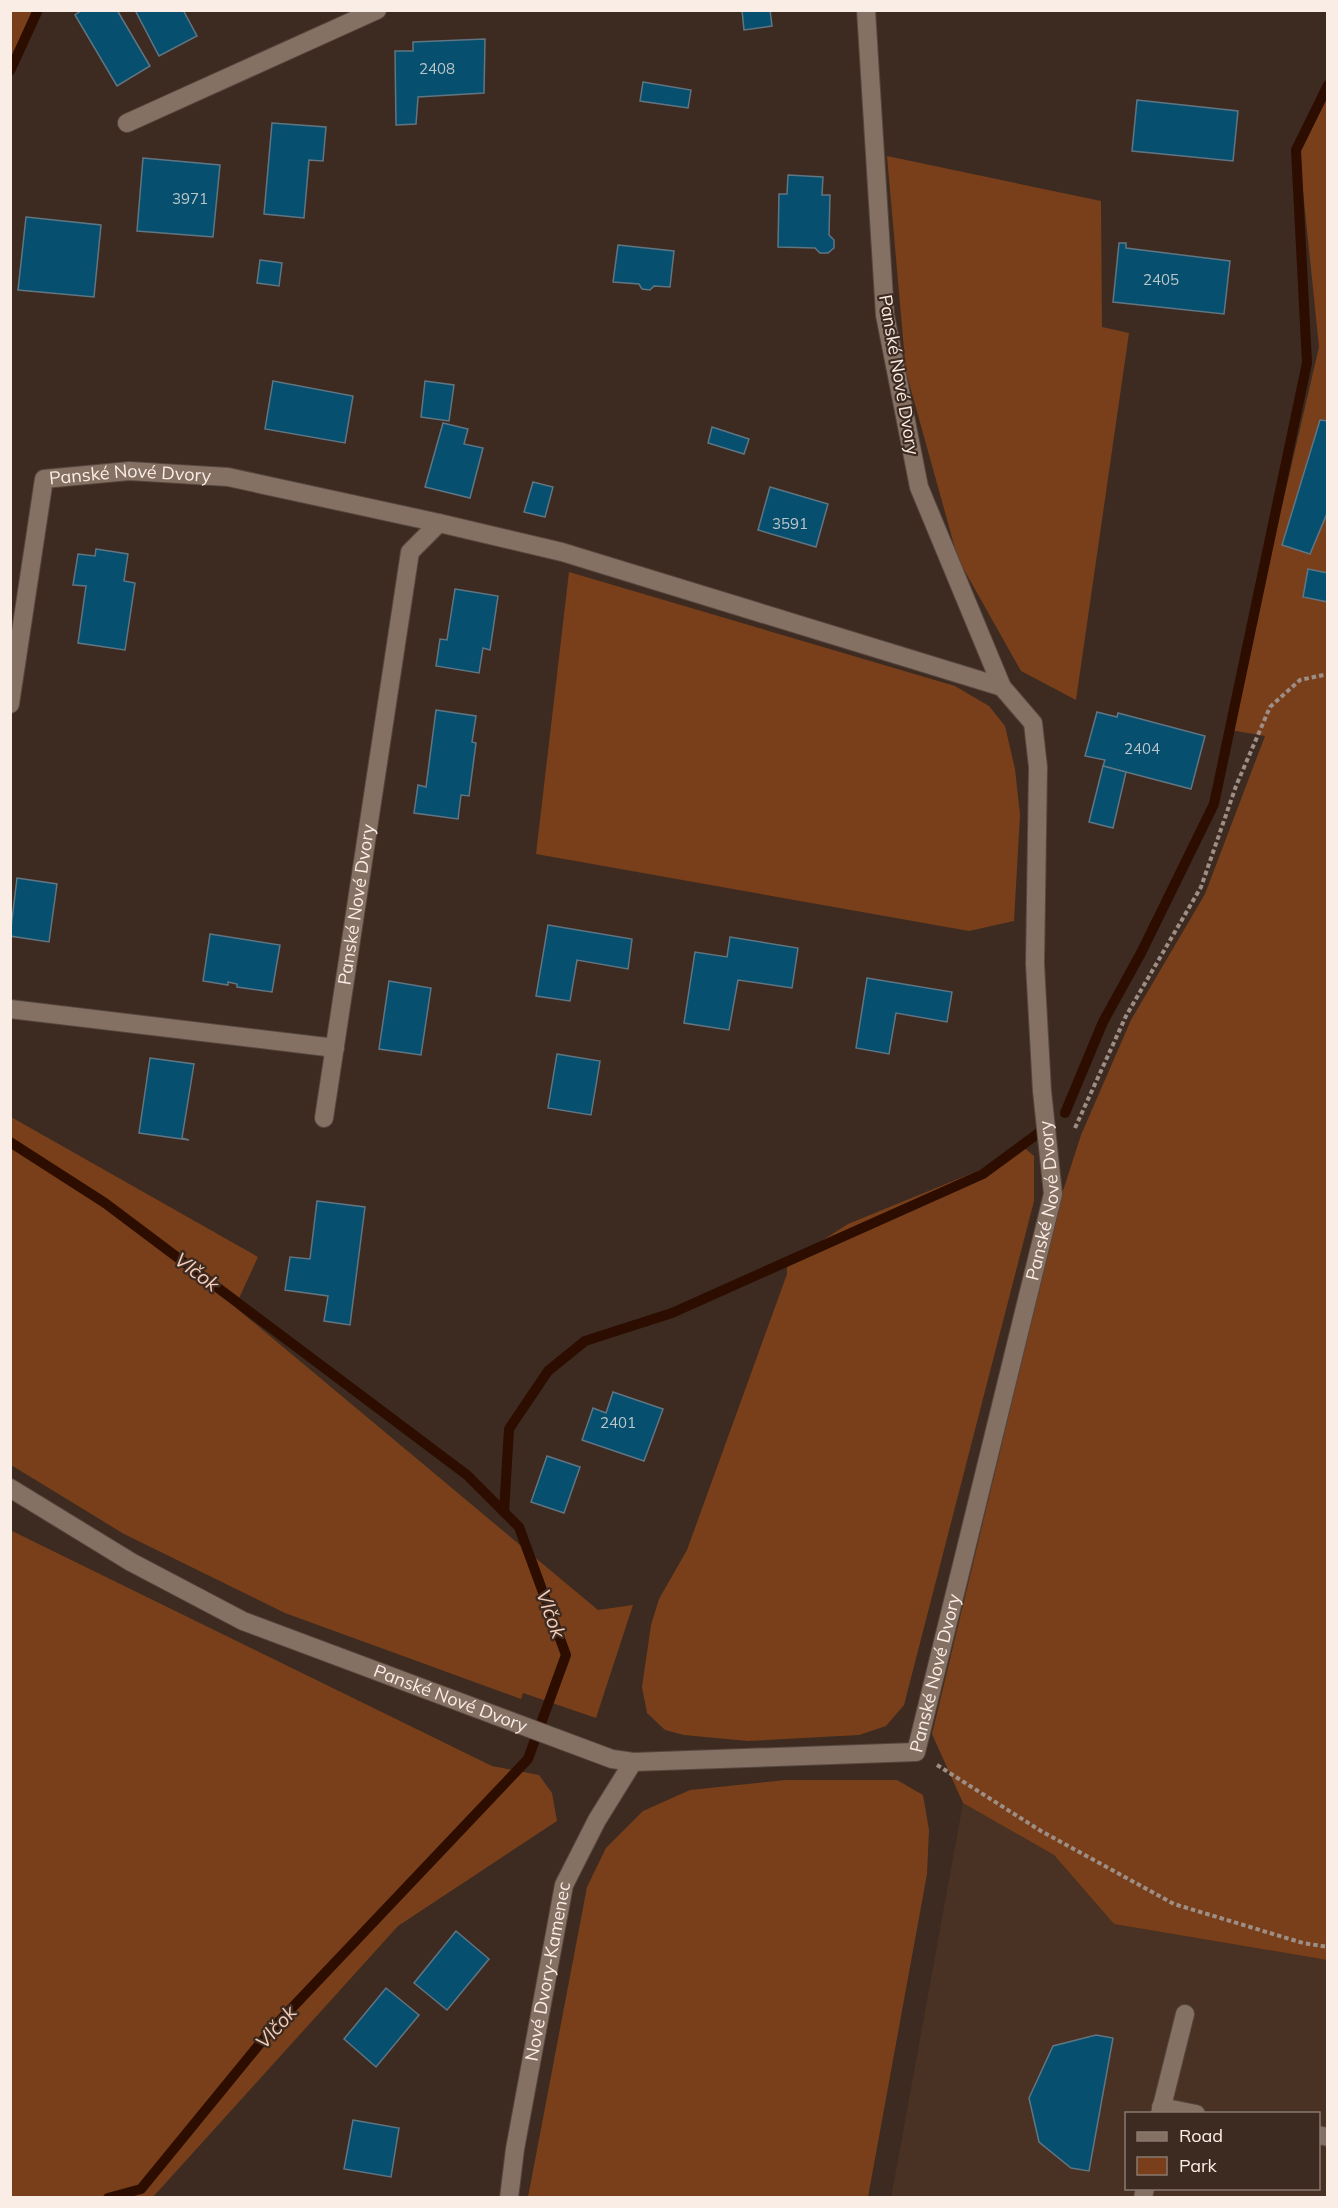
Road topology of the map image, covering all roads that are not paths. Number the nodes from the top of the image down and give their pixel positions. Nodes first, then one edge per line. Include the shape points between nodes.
1 (377, 10) edge
2 (866, 10) edge
3 (128, 123) dead end
4 (439, 523) junction
5 (1002, 687) junction
6 (10, 704) edge
7 (10, 1009) edge
8 (334, 1048) junction
9 (324, 1118) dead end
10 (10, 1488) edge
11 (633, 1762) junction
12 (1185, 2014) dead end
13 (1160, 2110) edge
14 (1178, 2112) edge
15 (509, 2198) edge

1 - 3 street
2 - 5 street, Panské Nové Dvory via 885,315 919,487
4 - 5 street, Panské Nové Dvory via 562,552
4 - 6 street, Panské Nové Dvory via 228,477 129,471 44,479
4 - 8 street, Panské Nové Dvory via 410,552
5 - 11 street, Panské Nové Dvory via 1033,723 1038,766 1035,963 1053,1194 916,1752
7 - 8 street
8 - 9 street, Panské Nové Dvory
10 - 11 street, Panské Nové Dvory via 131,1562 243,1622 584,1749
11 - 15 street, Nové Dvory-Kamenec via 597,1820 564,1885
12 - 13 street
13 - 14 street

